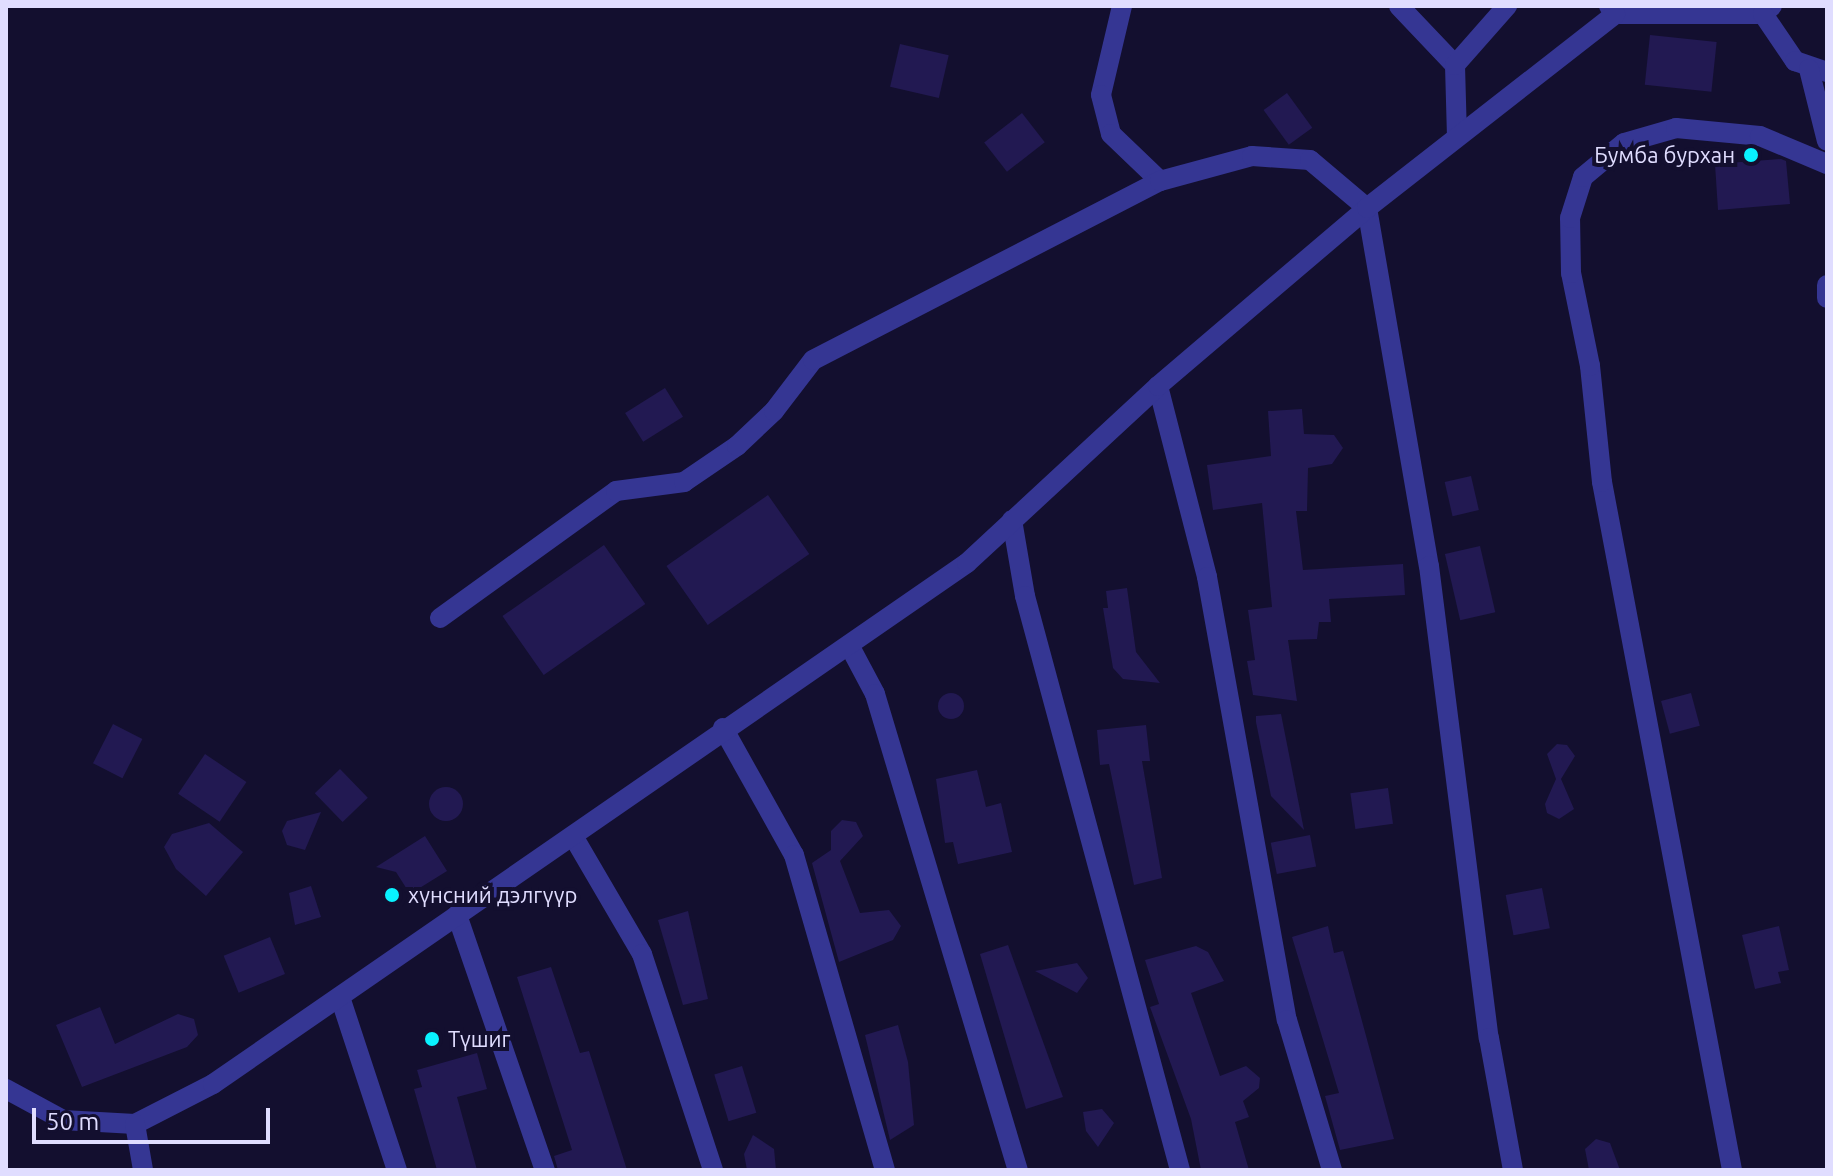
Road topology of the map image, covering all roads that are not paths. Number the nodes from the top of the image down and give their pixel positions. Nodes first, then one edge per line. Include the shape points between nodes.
1 (1122, 6) edge
2 (1399, 6) edge
3 (1507, 6) edge
4 (1612, 10) edge
5 (1761, 10) edge
6 (1455, 65) junction
7 (1818, 70) edge
8 (1457, 137) junction
9 (1827, 141) edge
10 (1827, 164) edge
11 (1160, 181) junction
12 (1367, 208) junction
13 (1827, 285) edge
14 (1827, 298) edge
15 (1158, 386) junction
16 (1012, 520) junction
17 (440, 618) dead end
18 (849, 645) junction
19 (723, 728) junction
20 (573, 836) junction
21 (457, 915) junction
22 (340, 997) junction
23 (6, 1089) edge
24 (135, 1124) junction
25 (143, 1170) edge
26 (397, 1170) edge
27 (545, 1170) edge
28 (713, 1170) edge
29 (885, 1170) edge
30 (1018, 1170) edge
31 (1180, 1170) edge
32 (1332, 1170) edge
33 (1513, 1170) edge
34 (1732, 1170) edge

1 - 11 street via 1101,95 1111,134
2 - 6 street
3 - 6 street
4 - 5 street
4 - 8 street
5 - 7 street via 1784,51
6 - 8 street
7 - 9 street
8 - 12 street
10 - 34 street via 1760,136 1676,128 1624,143 1583,177 1570,218 1571,273 1590,366 1602,482
11 - 12 street via 1252,156 1310,160
11 - 17 street via 813,360 774,411 737,446 684,482 616,491
12 - 15 street
12 - 33 street via 1429,566 1489,1038
13 - 14 street
15 - 16 street
15 - 32 street via 1207,577 1287,1020
16 - 18 street via 967,563
16 - 31 street via 1033,626
18 - 19 street
18 - 30 street via 875,694
19 - 20 street
19 - 29 street via 794,855
20 - 21 street
20 - 28 street via 642,954
21 - 22 street
21 - 27 street
22 - 24 street via 213,1084
22 - 26 street
23 - 24 street via 63,1120
24 - 25 street

